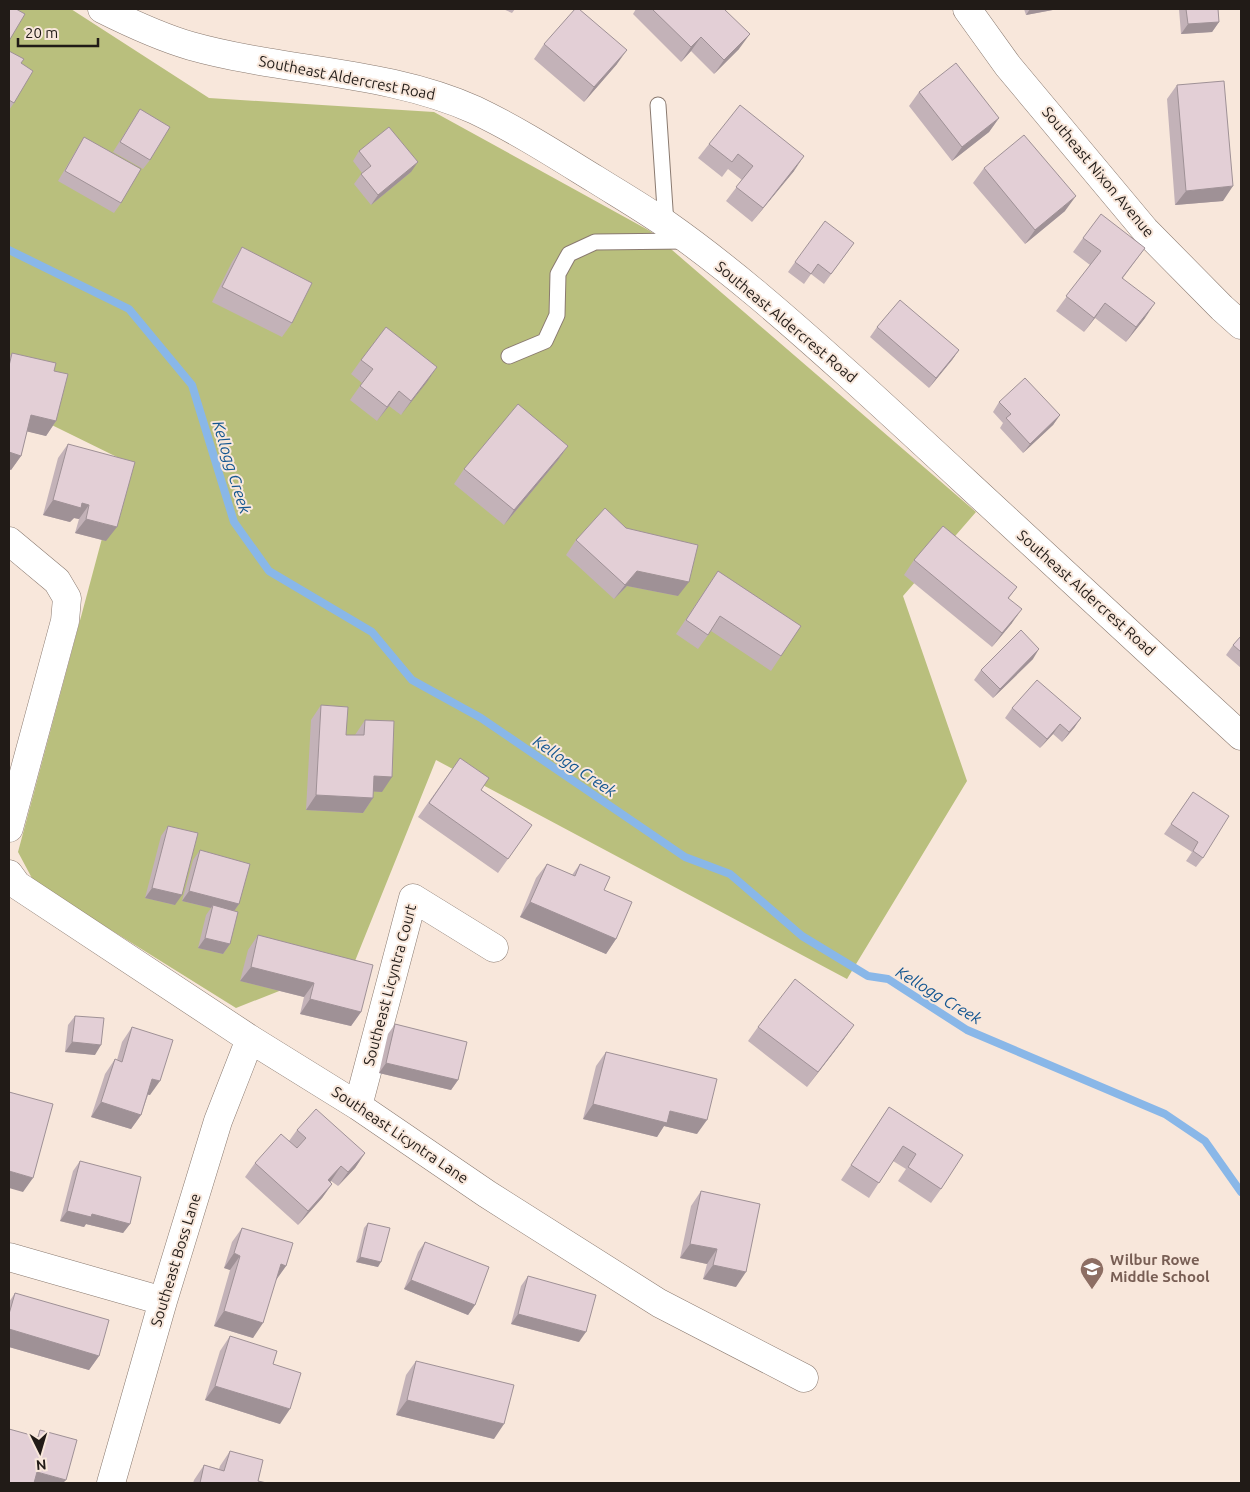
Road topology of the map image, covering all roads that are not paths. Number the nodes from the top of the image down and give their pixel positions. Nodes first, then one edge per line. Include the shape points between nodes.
1 (102, 9) edge
2 (967, 9) edge
3 (658, 105) dead end
4 (666, 224) junction
5 (688, 241) junction
6 (1241, 325) edge
7 (509, 356) dead end
8 (9, 541) edge
9 (1241, 736) edge
10 (9, 828) edge
11 (9, 874) edge
12 (494, 948) dead end
13 (250, 1039) junction
14 (358, 1106) junction
15 (9, 1257) edge
16 (163, 1301) junction
17 (804, 1378) dead end
18 (112, 1483) edge

1 - 4 street, Southeast Aldercrest Road via 192,46 391,84 449,100 531,139
2 - 6 street, Southeast Nixon Avenue via 1008,66 1146,230
3 - 4 lane
4 - 5 street, Southeast Aldercrest Road
5 - 7 lane via 595,242 569,254 558,274 557,316 545,341
5 - 9 street, Southeast Aldercrest Road via 762,298 826,355
8 - 10 street via 57,581 67,598 65,621
11 - 13 street, Southeast Licyntra Lane via 17,885
12 - 14 street, Southeast Licyntra Court via 413,898
13 - 14 street, Southeast Licyntra Lane
13 - 16 street, Southeast Boss Lane via 218,1121
14 - 17 street, Southeast Licyntra Lane via 487,1194 660,1304
15 - 16 street
16 - 18 street, Southeast Boss Lane

